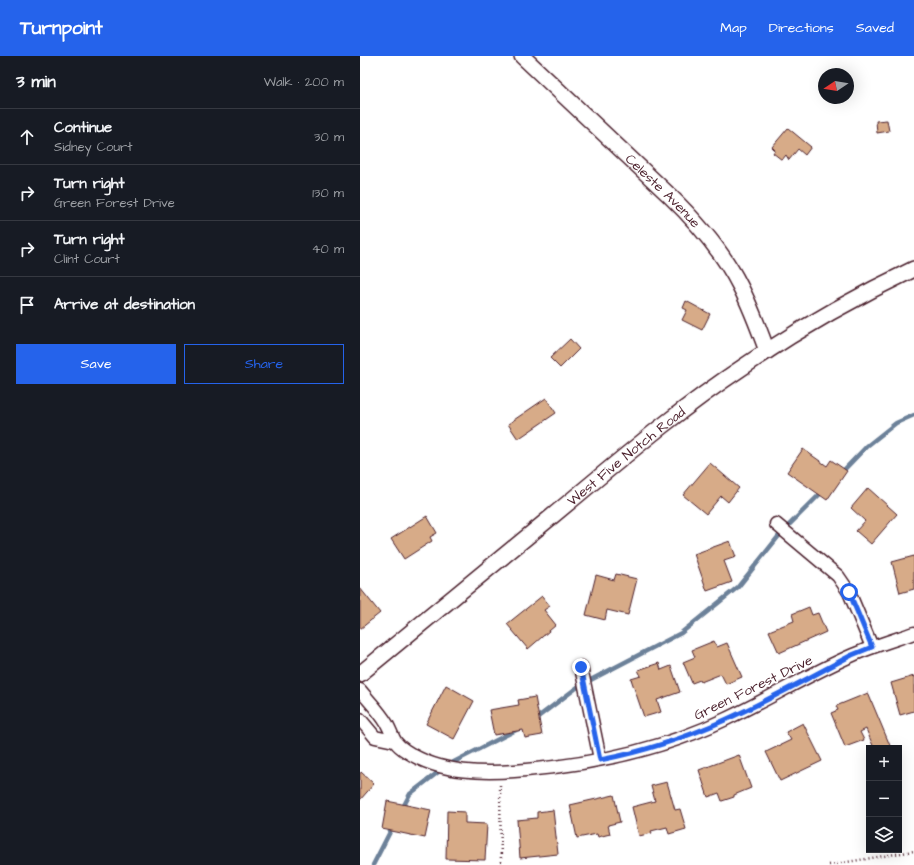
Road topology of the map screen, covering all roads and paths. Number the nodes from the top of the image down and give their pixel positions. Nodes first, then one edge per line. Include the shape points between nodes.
1 (522, 56) edge
2 (914, 269) edge
3 (767, 351) junction
4 (776, 524) dead end
5 (914, 633) edge
6 (872, 647) junction
7 (581, 667) dead end
8 (360, 674) edge
9 (360, 690) edge
10 (360, 719) edge
11 (394, 741) junction
12 (600, 760) junction
13 (500, 772) junction
14 (914, 851) edge
15 (501, 865) edge
16 (829, 865) edge

1 - 3 street, Celeste Avenue via 669,195 699,227 727,263 740,286
2 - 3 street, West Five Notch Road via 867,292
3 - 8 street, West Five Notch Road via 702,396 606,471
4 - 6 street via 838,576 849,592
5 - 6 street, Green Forest Drive
6 - 12 street, Green Forest Drive via 720,722 654,746
7 - 12 street
9 - 11 street, Green Forest Drive via 387,724
10 - 11 street, Green Forest Drive via 375,737
11 - 13 street, Green Forest Drive via 404,751 430,764 444,768
12 - 13 street, Green Forest Drive via 543,769
13 - 15 path
14 - 16 path

